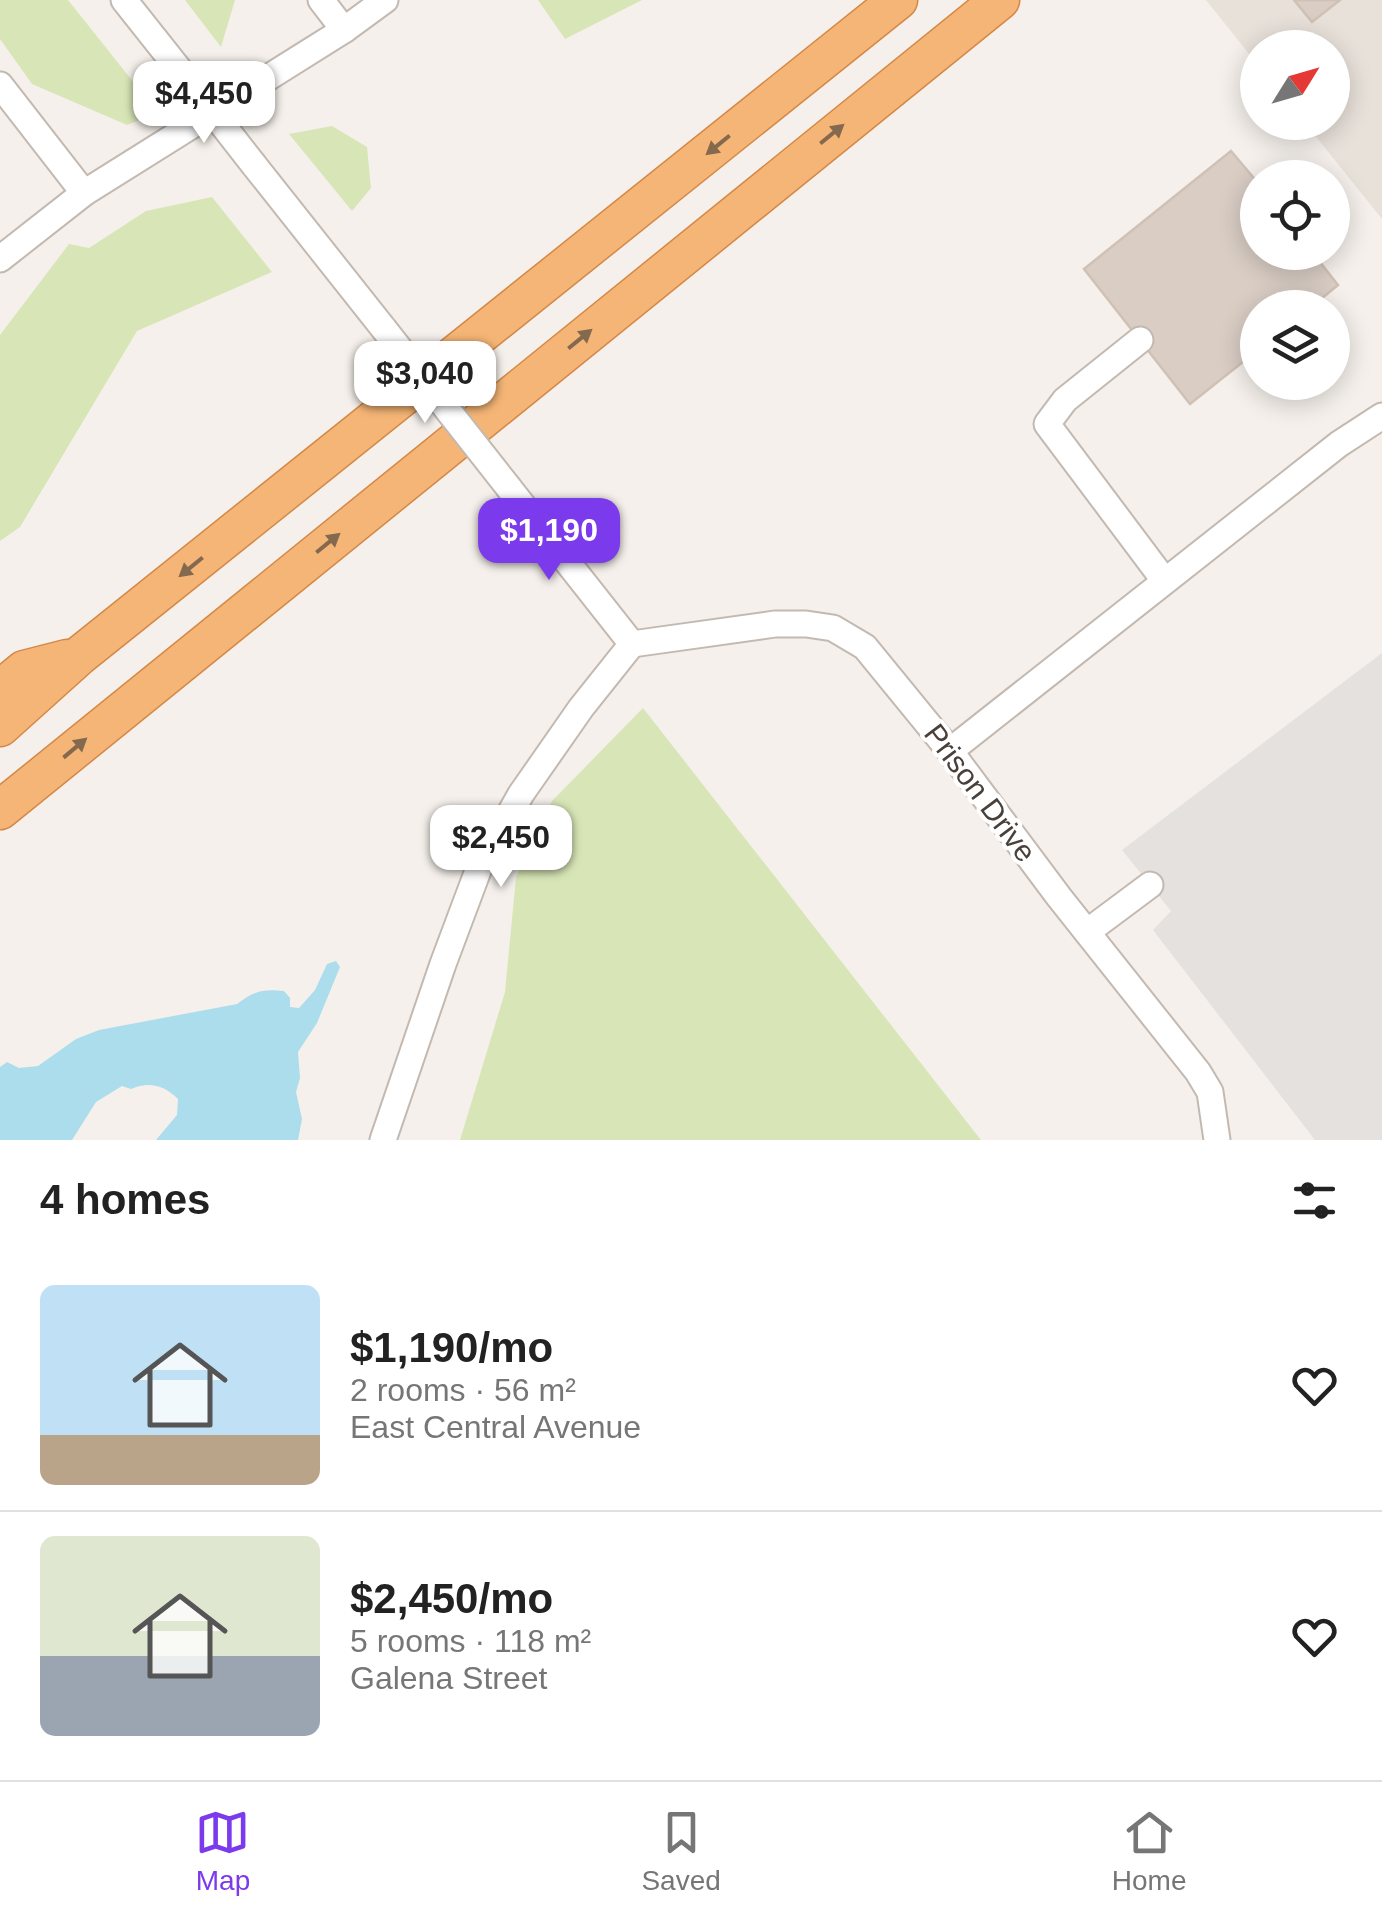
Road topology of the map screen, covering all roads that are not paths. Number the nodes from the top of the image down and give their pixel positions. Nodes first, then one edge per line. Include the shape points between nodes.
1 (124, 0) edge
2 (321, 0) edge
3 (385, 0) edge
4 (898, 0) edge
5 (1000, 0) edge
6 (344, 30) junction
7 (0, 84) edge
8 (84, 192) junction
9 (0, 259) edge
10 (1140, 340) dead end
11 (1382, 416) edge
12 (1164, 580) junction
13 (632, 644) junction
14 (79, 656) junction
15 (0, 690) edge
16 (0, 727) edge
17 (950, 751) junction
18 (0, 810) edge
19 (1150, 885) dead end
20 (1087, 932) junction
21 (382, 1140) edge
22 (1216, 1140) edge

1 - 13 street, bridge
2 - 6 street
3 - 6 street
4 -> 14 highway
18 -> 5 highway
6 - 8 street
7 - 8 street
8 - 9 street
10 - 12 street via 1065,400 1047,424
11 - 12 street
12 - 17 street
13 - 17 street, Prison Drive via 775,624 833,628 865,647
13 - 21 street via 521,794 480,868
14 - 15 highway via 24,670
14 - 16 highway
17 - 20 street, Prison Drive
19 - 20 street
20 - 22 street, Prison Drive via 1210,1092

